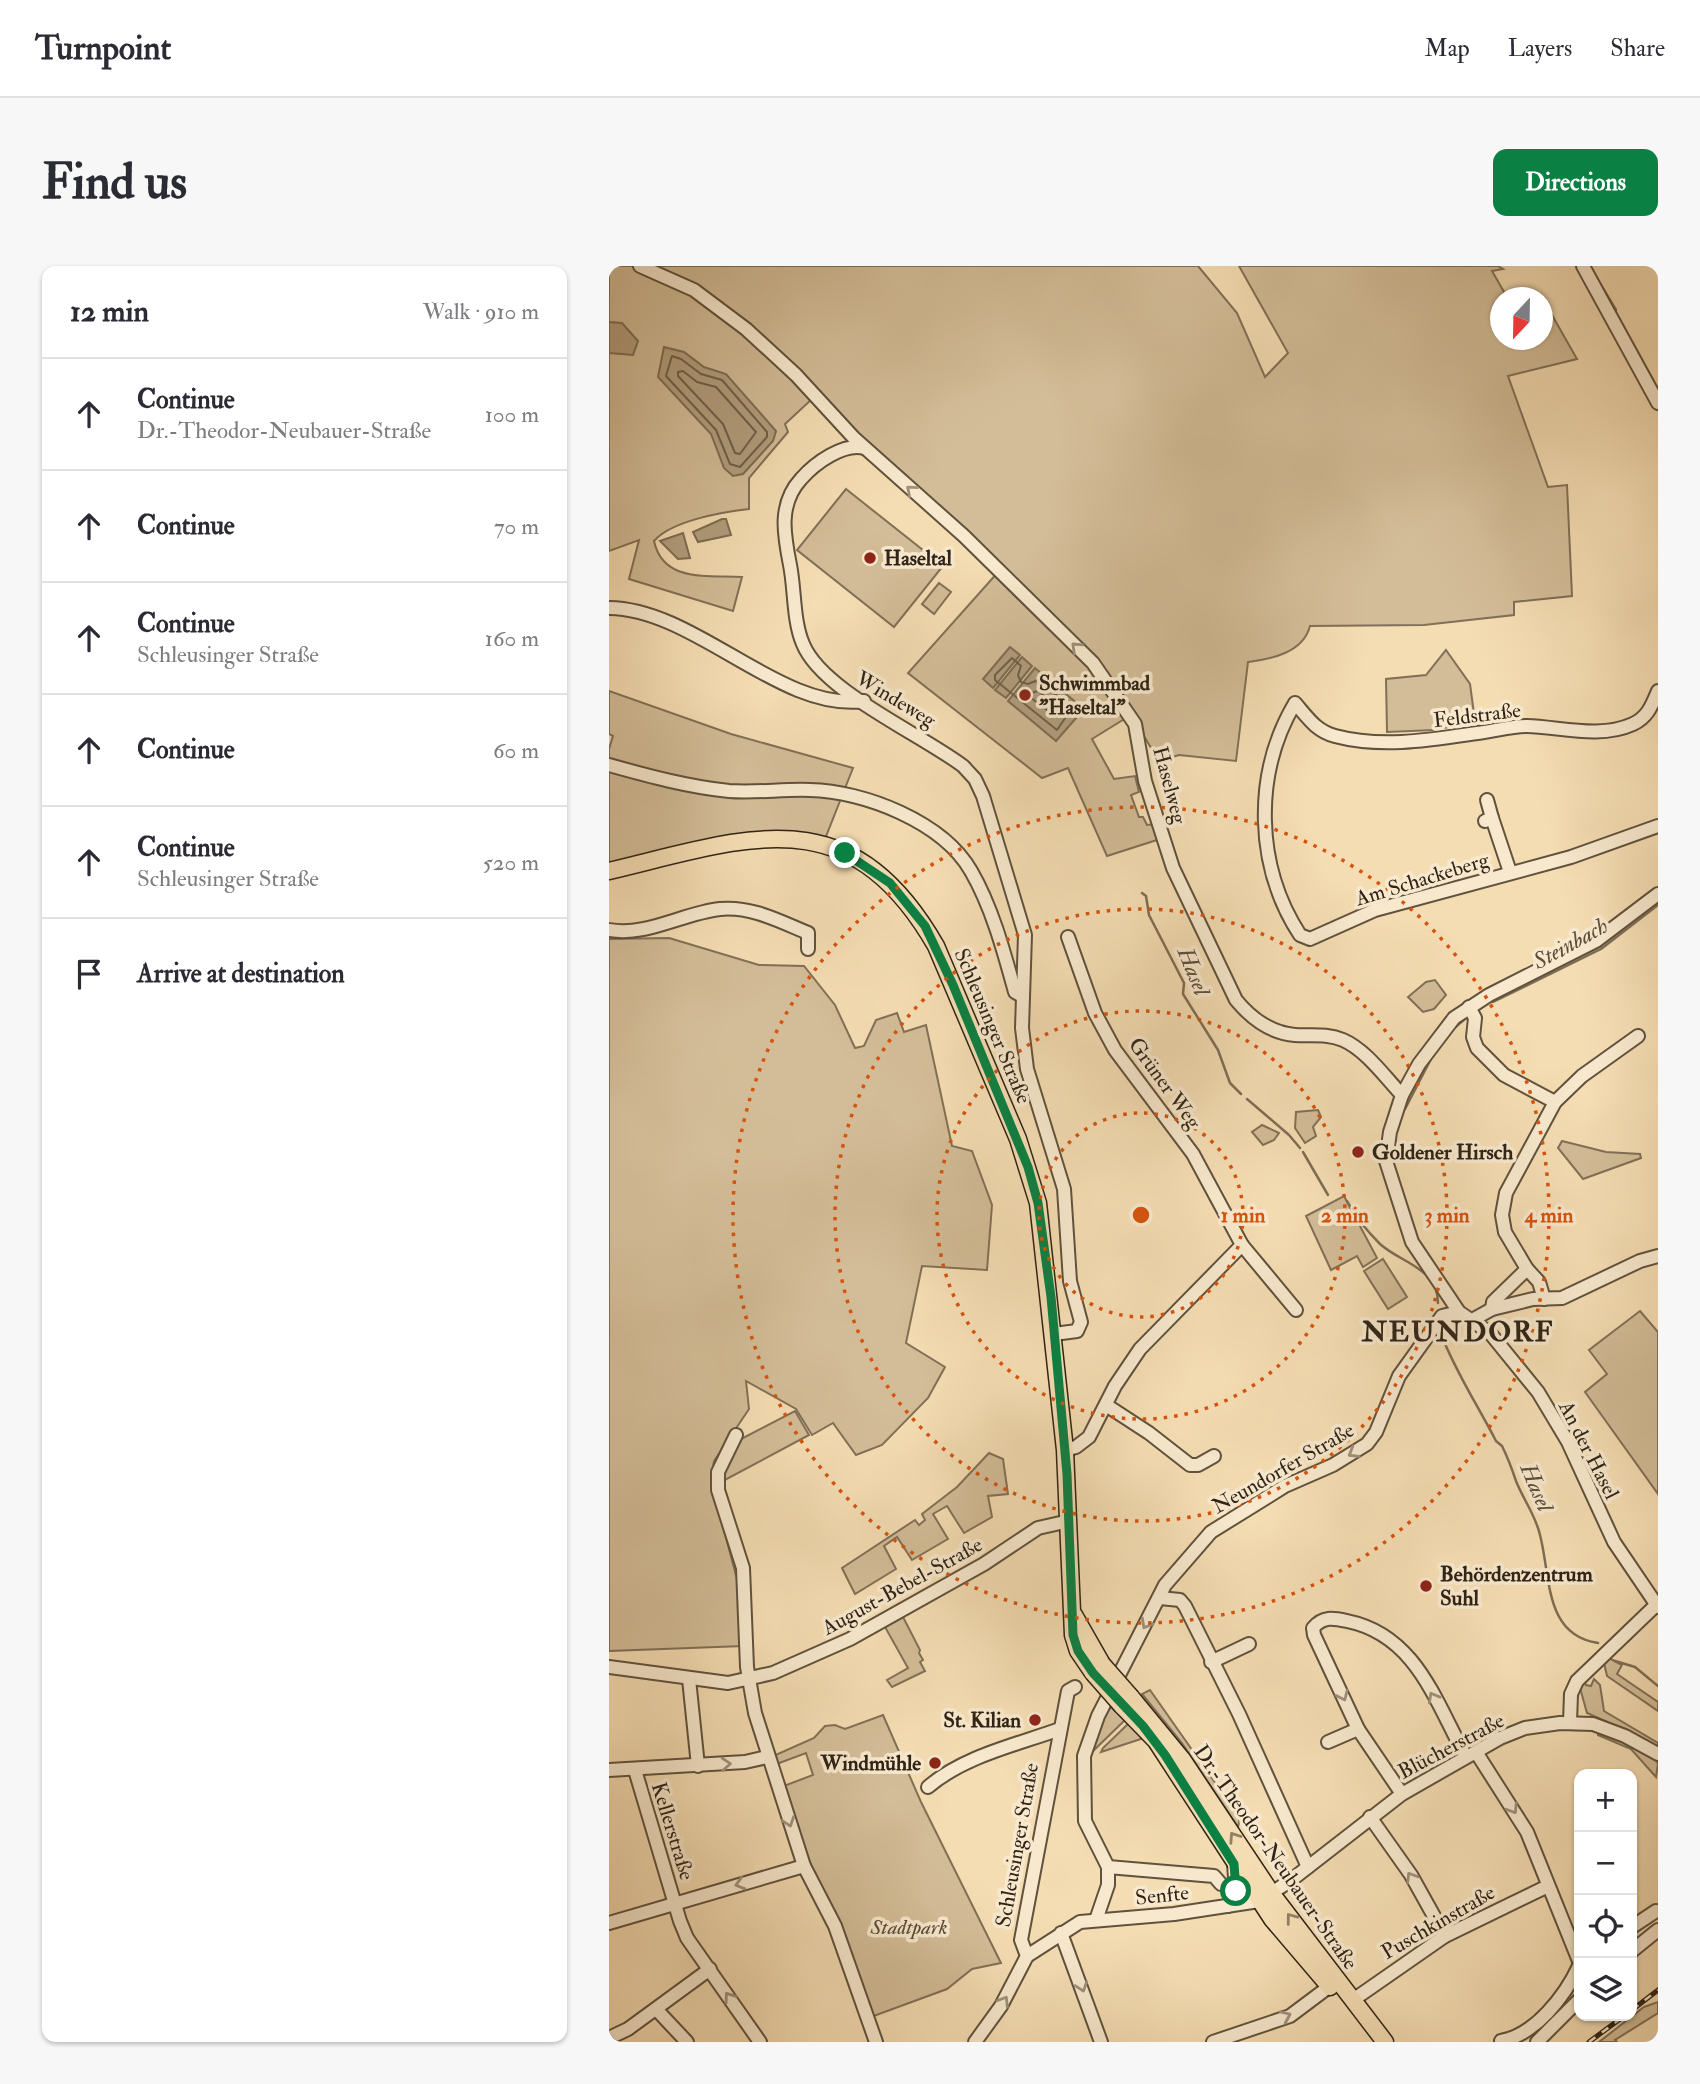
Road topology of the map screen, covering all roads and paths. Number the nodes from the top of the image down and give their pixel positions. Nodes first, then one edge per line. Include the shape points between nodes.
1 (640, 266) edge
2 (1583, 266) edge
3 (1658, 403) edge
4 (843, 428) junction
5 (843, 448) junction
6 (866, 448) junction
7 (609, 608) edge
8 (1658, 691) edge
9 (864, 701) junction
10 (1295, 703) joint
11 (609, 765) edge
12 (1487, 800) dead end
13 (1658, 826) edge
14 (609, 872) edge
15 (1510, 873) junction
16 (1658, 894) edge
17 (609, 930) edge
18 (1068, 937) dead end
19 (808, 949) dead end
20 (1022, 996) junction
21 (1469, 1007) junction
22 (1638, 1036) dead end
23 (1402, 1095) junction
24 (1555, 1102) junction
25 (1242, 1245) junction
26 (1658, 1256) edge
27 (1527, 1269) junction
28 (1544, 1299) junction
29 (1492, 1309) junction
30 (1296, 1310) dead end
31 (1459, 1312) junction
32 (1474, 1319) junction
33 (1054, 1334) junction
34 (1106, 1405) junction
35 (736, 1435) dead end
36 (1065, 1450) junction
37 (1214, 1456) dead end
38 (1069, 1521) junction
39 (1160, 1598) junction
40 (1654, 1608) edge
41 (1249, 1644) dead end
42 (1211, 1662) junction
43 (609, 1667) edge
44 (750, 1681) junction
45 (689, 1683) junction
46 (1075, 1687) dead end
47 (1126, 1702) junction
48 (1570, 1723) junction
49 (1060, 1729) junction
50 (1358, 1729) junction
51 (1328, 1742) dead end
52 (1471, 1754) junction
53 (1658, 1754) edge
54 (767, 1757) junction
55 (698, 1766) junction
56 (609, 1770) edge
57 (635, 1770) junction
58 (928, 1787) dead end
59 (1402, 1794) junction
60 (1370, 1817) junction
61 (1234, 1864) junction
62 (804, 1866) junction
63 (1108, 1867) junction
64 (1308, 1867) junction
65 (1221, 1884) dead end
66 (1548, 1886) junction
67 (1265, 1897) junction
68 (675, 1903) junction
69 (1228, 1906) junction
70 (1656, 1911) edge
71 (1096, 1920) junction
72 (609, 1923) edge
73 (1637, 1924) edge
74 (1658, 1930) edge
75 (1061, 1933) junction
76 (1445, 1936) junction
77 (1637, 1947) edge
78 (1027, 1956) junction
79 (1578, 1958) edge
80 (710, 1969) junction
81 (1574, 1974) edge
82 (1330, 1986) junction
83 (1353, 2000) junction
84 (1574, 2005) edge
85 (656, 2008) junction
86 (609, 2038) edge
87 (1501, 2041) edge
88 (687, 2042) edge
89 (760, 2042) edge
90 (876, 2042) edge
91 (975, 2042) edge
92 (1101, 2042) edge
93 (1213, 2042) edge
94 (1373, 2042) edge
95 (1385, 2042) edge
96 (1537, 2042) edge

1 - 4 street, Haselweg via 694,290 746,329 796,375
2 - 3 street
4 - 5 street
4 - 6 street, Haselweg
5 - 6 street
5 - 9 street, Windeweg via 797,483 783,521 804,647 830,681
23 -> 6 street, Haselweg via 1350,1044 1327,1035 1291,1035 1269,1028 1236,1000 1173,868 1135,724 1093,663
7 - 9 street via 650,616 804,693 849,703
8 - 10 street, Feldstraße via 1646,716 1611,730 1525,726 1387,743 1325,732
9 - 20 street, Windeweg via 935,745 975,779 1025,935
10 - 15 street, Am Schackeberg via 1278,736 1264,827 1269,863 1300,935 1319,937 1375,910
11 - 20 street, Windeweg via 729,791 842,793 909,817 940,838 970,869 1015,992
12 - 15 street, Am Schackeberg via 1489,820
13 - 15 street, Am Schackeberg via 1584,854
14 - 33 main road, Schleusinger Straße via 727,841 801,839 860,861 903,896 936,946 1019,1139 1038,1203
16 - 21 street via 1596,942
17 - 19 street via 633,932 719,909 743,909 808,933
18 - 25 street, Grüner Weg via 1095,1013 1115,1050 1193,1154
20 - 33 street, Windeweg via 1027,1069 1064,1189 1070,1281 1081,1322 1077,1331
21 - 23 street via 1439,1035
21 - 24 street via 1475,1018 1477,1048 1504,1075
22 - 24 street via 1582,1076
23 - 31 street via 1389,1132 1387,1168 1412,1242
24 - 27 street via 1503,1202 1505,1232
25 - 30 street, Grüner Weg
25 - 34 street via 1140,1349
26 - 28 street via 1562,1298
27 - 28 street via 1539,1282
27 - 29 street
28 - 29 street
29 - 32 street
31 - 32 street, An der Hasel
31 -> 39 street, Neundorfer Straße via 1442,1316 1399,1376 1367,1444 1211,1532 1175,1570
32 - 40 street, An der Hasel via 1538,1392 1568,1442 1614,1542
33 - 36 main road, Schleusinger Straße
34 - 36 street via 1089,1437
34 - 37 street via 1190,1465
35 - 44 street via 718,1472 718,1490 743,1568
36 - 38 main road, Schleusinger Straße
38 - 44 street, August-Bebel-Straße via 1038,1528 984,1564 850,1639
38 - 47 main road, bridge via 1075,1615 1098,1668
39 - 42 street via 1180,1600 1185,1606
39 -> 63 street, Neundorfer Straße via 1084,1756 1085,1821
40 - 48 street via 1577,1681 1571,1694
41 - 42 street
42 - 64 street
43 - 45 street, August-Bebel-Straße
44 - 45 street, August-Bebel-Straße
44 - 54 street
45 - 55 street
46 - 49 street, Schleusinger Straße via 1068,1691
47 - 61 main road, Dr.-Theodor-Neubauer-Straße
67 -> 47 main road, Dr.-Theodor-Neubauer-Straße via 1182,1759
48 - 52 street, Blücherstraße via 1525,1728
48 - 53 street, Blücherstraße via 1609,1729
49 - 58 street via 975,1759
49 - 78 street, Schleusinger Straße via 1021,1940
50 - 51 street
52 -> 50 street via 1397,1643 1368,1627 1332,1618 1319,1621 1314,1634
50 - 59 street
52 - 59 street, Blücherstraße
52 -> 66 street via 1527,1832
55 -> 54 street
54 -> 62 street
55 - 57 street
56 - 57 street
57 - 68 street, Kellerstraße
59 - 60 street, Blücherstraße
60 - 64 street, Blücherstraße
76 -> 60 street via 1411,1875
61 - 67 main road, Dr.-Theodor-Neubauer-Straße
61 - 69 street, Dr.-Theodor-Neubauer-Straße via 1236,1891
62 -> 68 street
62 - 90 street via 835,1926
63 - 65 street via 1214,1876
63 - 71 street, Senfte via 1108,1885
64 - 67 street, Blücherstraße
66 - 76 street, Puschkinstraße
66 - 79 street
67 - 69 street, Senfte
67 - 82 main road, Dr.-Theodor-Neubauer-Straße
83 -> 67 main road, Dr.-Theodor-Neubauer-Straße
68 - 72 street
68 - 80 street, Kellerstraße via 687,1938
69 - 71 street, Senfte
70 - 73 street
71 - 75 street, Senfte via 1080,1922
74 - 77 street
75 - 78 street, Senfte
75 -> 92 street
76 - 83 street, Puschkinstraße
91 -> 78 street, Schleusinger Straße via 1001,2007
80 - 85 street
89 -> 80 street, Kellerstraße
81 - 87 street via 1538,2021 1516,2037
93 -> 82 street via 1290,2015
82 - 94 main road, Dr.-Theodor-Neubauer-Straße
83 - 95 main road, Dr.-Theodor-Neubauer-Straße
84 - 96 street
85 - 86 street
85 - 88 street

